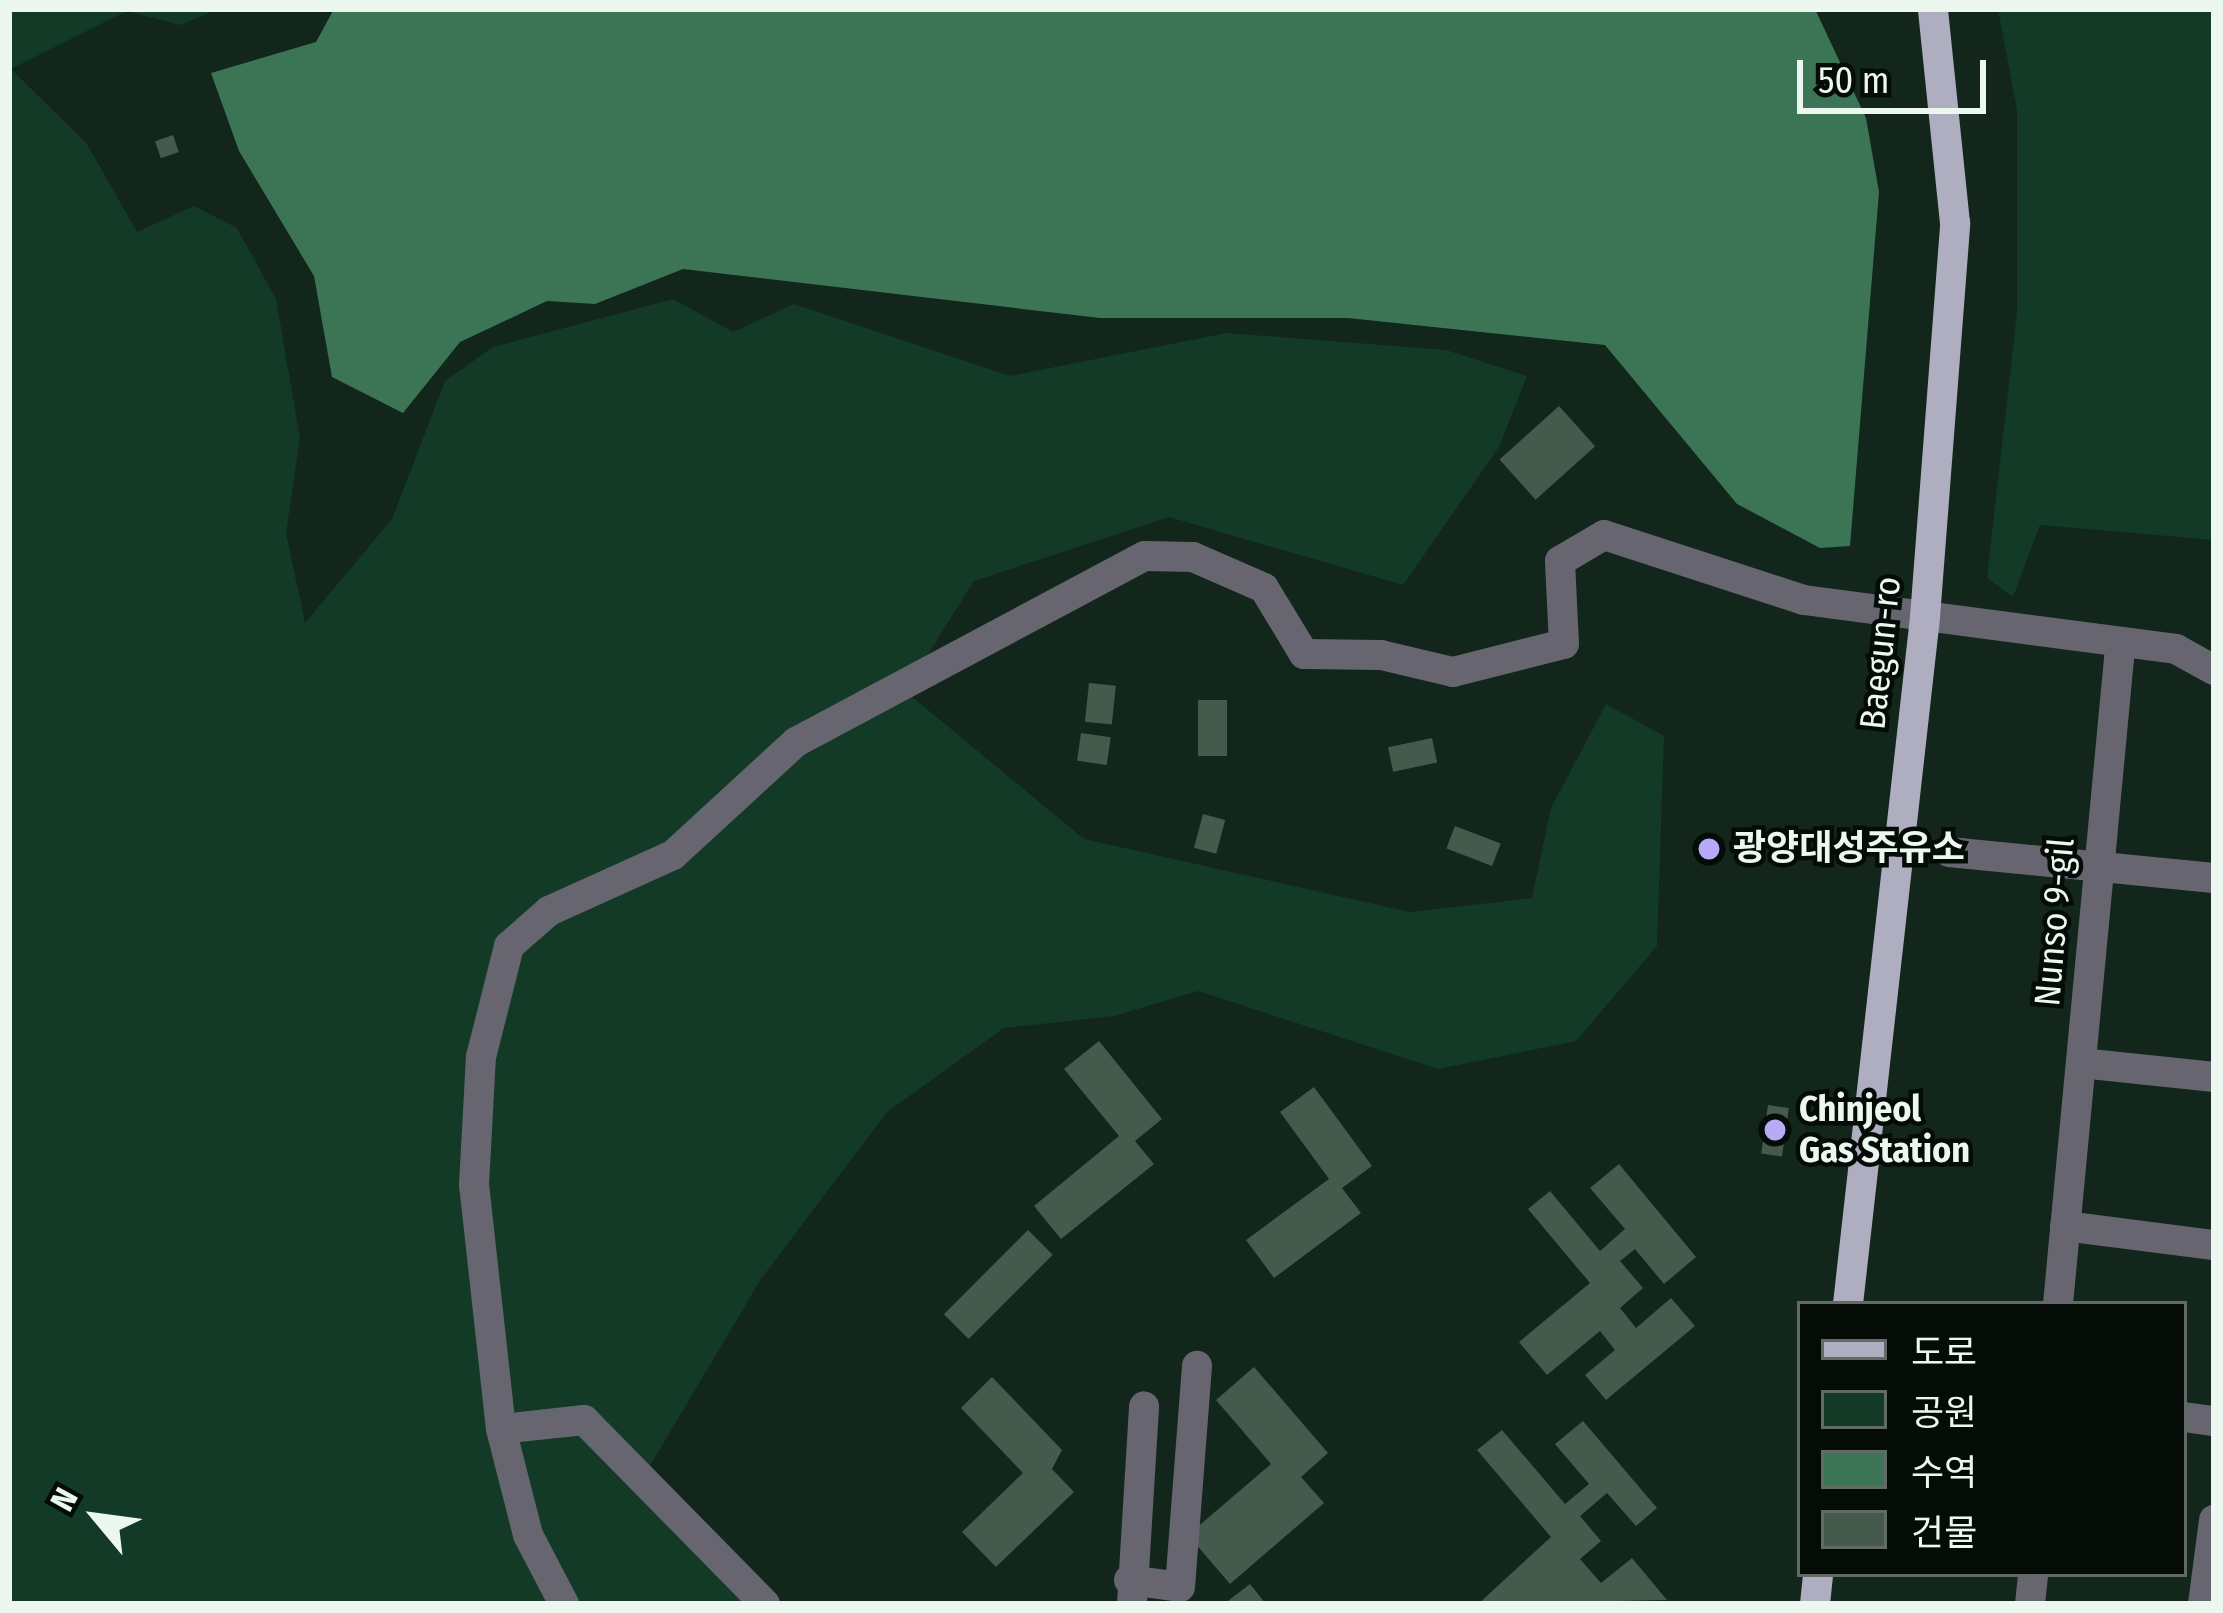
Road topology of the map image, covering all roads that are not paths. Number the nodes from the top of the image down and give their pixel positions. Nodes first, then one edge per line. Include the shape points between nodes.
1 (1933, 9) edge
2 (1925, 617) junction
3 (2120, 648) junction
4 (2214, 670) edge
5 (1949, 852) dead end
6 (2099, 869) junction
7 (2214, 878) edge
8 (2081, 1063) junction
9 (2214, 1077) edge
10 (2065, 1226) junction
11 (2214, 1245) edge
12 (1848, 1301) edge
13 (2058, 1301) edge
14 (1196, 1366) dead end
15 (1144, 1406) dead end
16 (501, 1429) junction
17 (2214, 1520) edge
18 (1130, 1592) edge
19 (564, 1604) edge
20 (765, 1604) edge
21 (2204, 1604) edge

1 - 2 main road, Baegun-ro via 1955,223
2 - 3 street
2 - 12 main road, Baegun-ro
2 - 16 street via 1804,600 1604,535 1560,561 1564,644 1453,672 1382,655 1304,654 1264,588 1192,556 1145,556 972,642 884,702 796,742 673,855 549,911 509,946 481,1057 473,1185
3 - 4 street via 2198,654
3 - 6 street, Nunso 9-gil
5 - 6 street
6 - 7 street
6 - 8 street, Nunso 9-gil
8 - 9 street
8 - 10 street, Nunso 9-gil
10 - 11 street
10 - 13 street, Nunso 9-gil
14 - 18 street via 1180,1588
15 - 18 street
16 - 19 street via 528,1534
16 - 20 street via 584,1420
17 - 21 street

